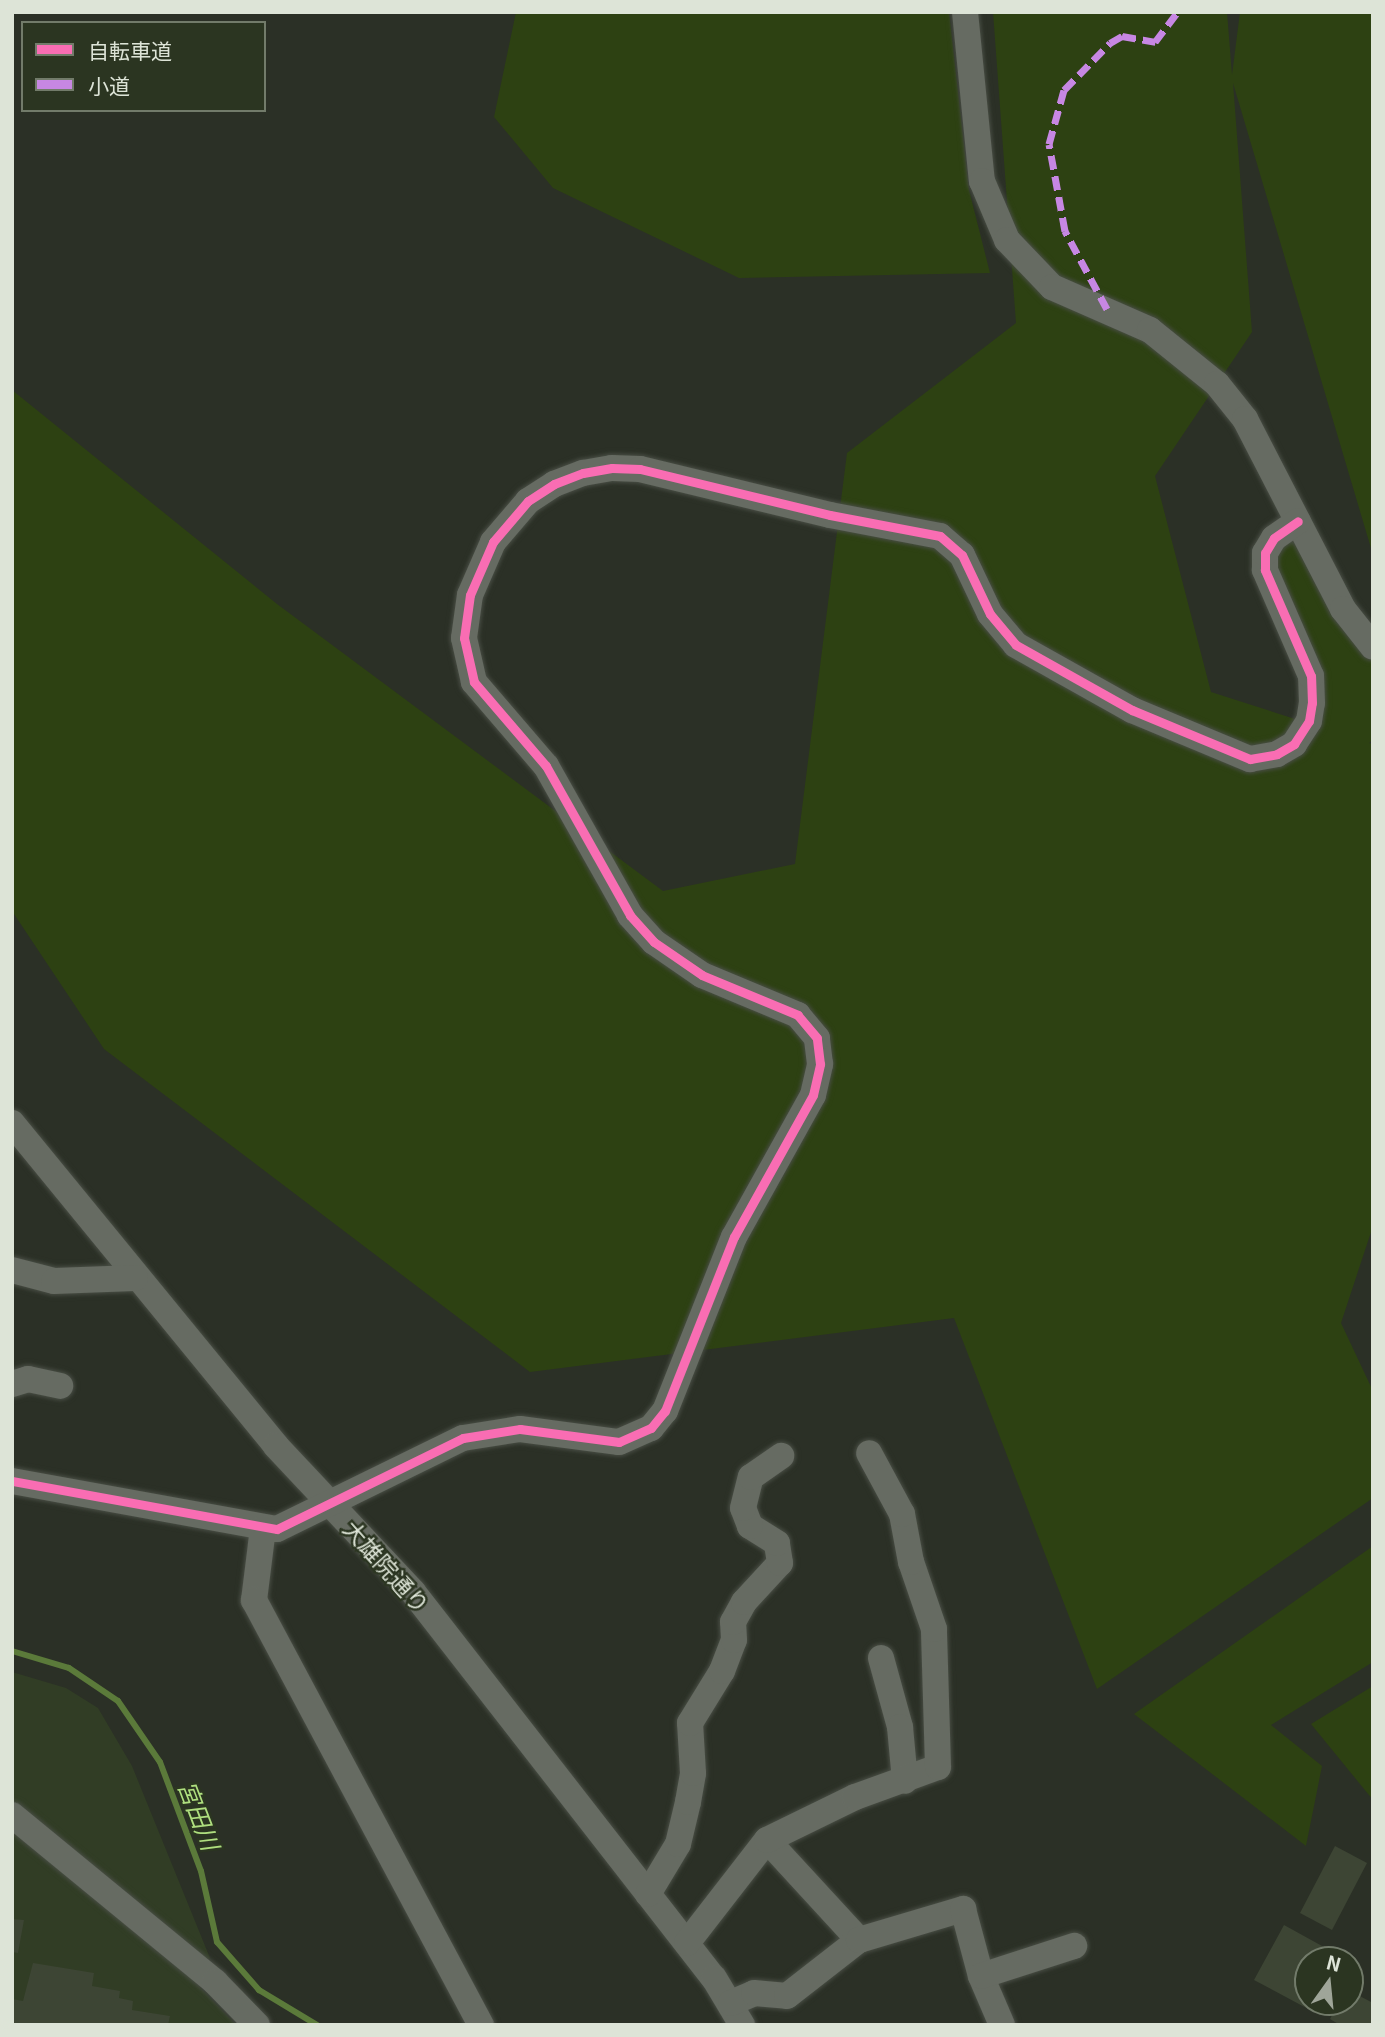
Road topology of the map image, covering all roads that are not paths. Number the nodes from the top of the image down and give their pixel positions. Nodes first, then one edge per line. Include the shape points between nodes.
1 (965, 12) edge
2 (1298, 521) junction
3 (1373, 647) edge
4 (12, 1124) edge
5 (12, 1270) edge
6 (135, 1278) junction
7 (12, 1384) edge
8 (60, 1386) dead end
9 (869, 1452) dead end
10 (781, 1456) dead end
11 (12, 1481) edge
12 (330, 1503) junction
13 (263, 1528) junction
14 (881, 1658) dead end
15 (905, 1781) junction
16 (12, 1815) edge
17 (767, 1840) junction
18 (648, 1894) junction
19 (859, 1940) junction
20 (687, 1943) junction
21 (1074, 1946) dead end
22 (981, 1976) junction
23 (736, 2014) edge
24 (257, 2025) edge
25 (481, 2025) edge
26 (1002, 2025) edge

1 - 2 street via 982,181 1007,240 1052,287 1150,330 1217,384 1245,419
2 - 3 street via 1343,609
2 - 12 street via 1274,538 1265,553 1265,570 1311,676 1309,722 1294,744 1277,754 1250,759 1132,710 1016,645 999,630 962,555 940,536 830,515 671,475 612,468 554,484 510,517 479,567 465,616 468,665 474,682 546,766 630,915 677,961 798,1015 817,1038 820,1064 813,1095 749,1206 665,1410 651,1428 619,1442 520,1429 463,1438
4 - 6 street, 大雄院通り
5 - 6 street via 54,1280
6 - 12 street, 大雄院通り
7 - 8 street via 28,1379
9 - 15 street via 902,1514 911,1562 934,1629 938,1767
10 - 18 street via 751,1477 743,1508 750,1526 777,1543 780,1563 744,1602 733,1622 734,1640 722,1671 690,1723 693,1773 678,1844
11 - 13 street
12 - 13 street via 291,1524
12 - 18 street, 大雄院通り via 413,1592
13 - 25 street via 254,1600
14 - 15 street via 900,1727
15 - 17 street via 798,1821
16 - 24 street via 215,1982
17 - 19 street
17 - 20 street
18 - 20 street, 大雄院通り
19 - 22 street via 963,1909
19 - 23 street via 787,1996 754,1993
20 - 23 street, 大雄院通り
21 - 22 street
22 - 26 street

